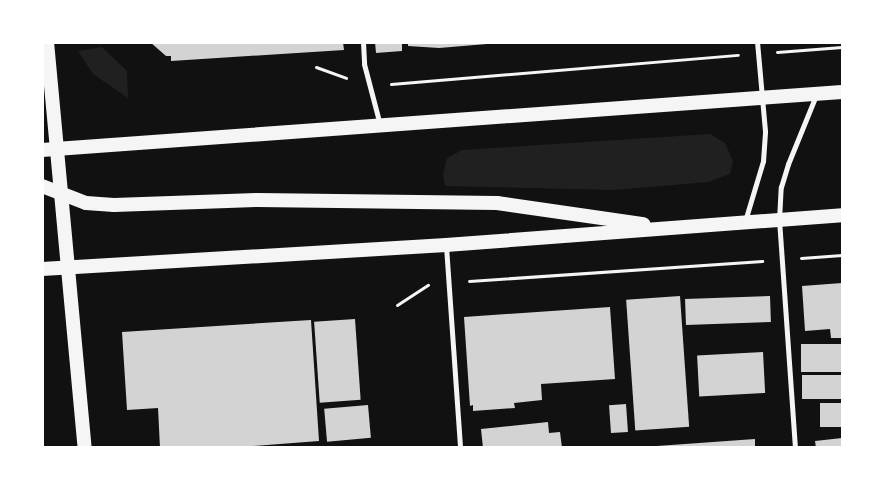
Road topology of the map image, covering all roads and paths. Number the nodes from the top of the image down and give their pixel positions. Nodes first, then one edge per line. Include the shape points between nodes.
1 (47, 42) edge
2 (363, 42) edge
3 (757, 42) edge
4 (842, 47) edge
5 (758, 53) junction
6 (316, 67) dead end
7 (370, 86) junction
8 (842, 92) edge
9 (816, 94) junction
10 (762, 98) junction
11 (380, 126) junction
12 (57, 148) junction
13 (42, 150) edge
14 (42, 186) edge
15 (62, 195) junction
16 (842, 215) edge
17 (779, 220) junction
18 (745, 223) junction
19 (669, 227) junction
20 (446, 245) junction
21 (842, 255) edge
22 (781, 259) junction
23 (68, 267) junction
24 (42, 269) edge
25 (448, 282) junction
26 (397, 306) dead end
27 (85, 448) edge
28 (460, 448) edge
29 (795, 448) edge

1 - 12 highway
2 - 7 street
3 - 5 street
4 - 5 path
5 - 7 path
5 - 10 street
6 - 7 path
7 - 11 street
8 - 9 highway
9 - 10 highway
9 - 17 street via 781,187
10 - 11 highway
10 - 18 street via 763,161
11 - 12 highway
12 - 13 highway
12 - 15 highway
14 - 15 highway
15 - 19 highway via 86,203 114,205 256,200 497,203
15 - 23 highway
16 - 17 highway
17 - 18 highway
17 - 22 street
18 - 19 highway
19 - 20 highway
20 - 23 highway
20 - 25 street
21 - 22 path
22 - 25 path
22 - 29 street
23 - 24 highway
23 - 27 highway
25 - 26 path via 432,284
25 - 28 street

